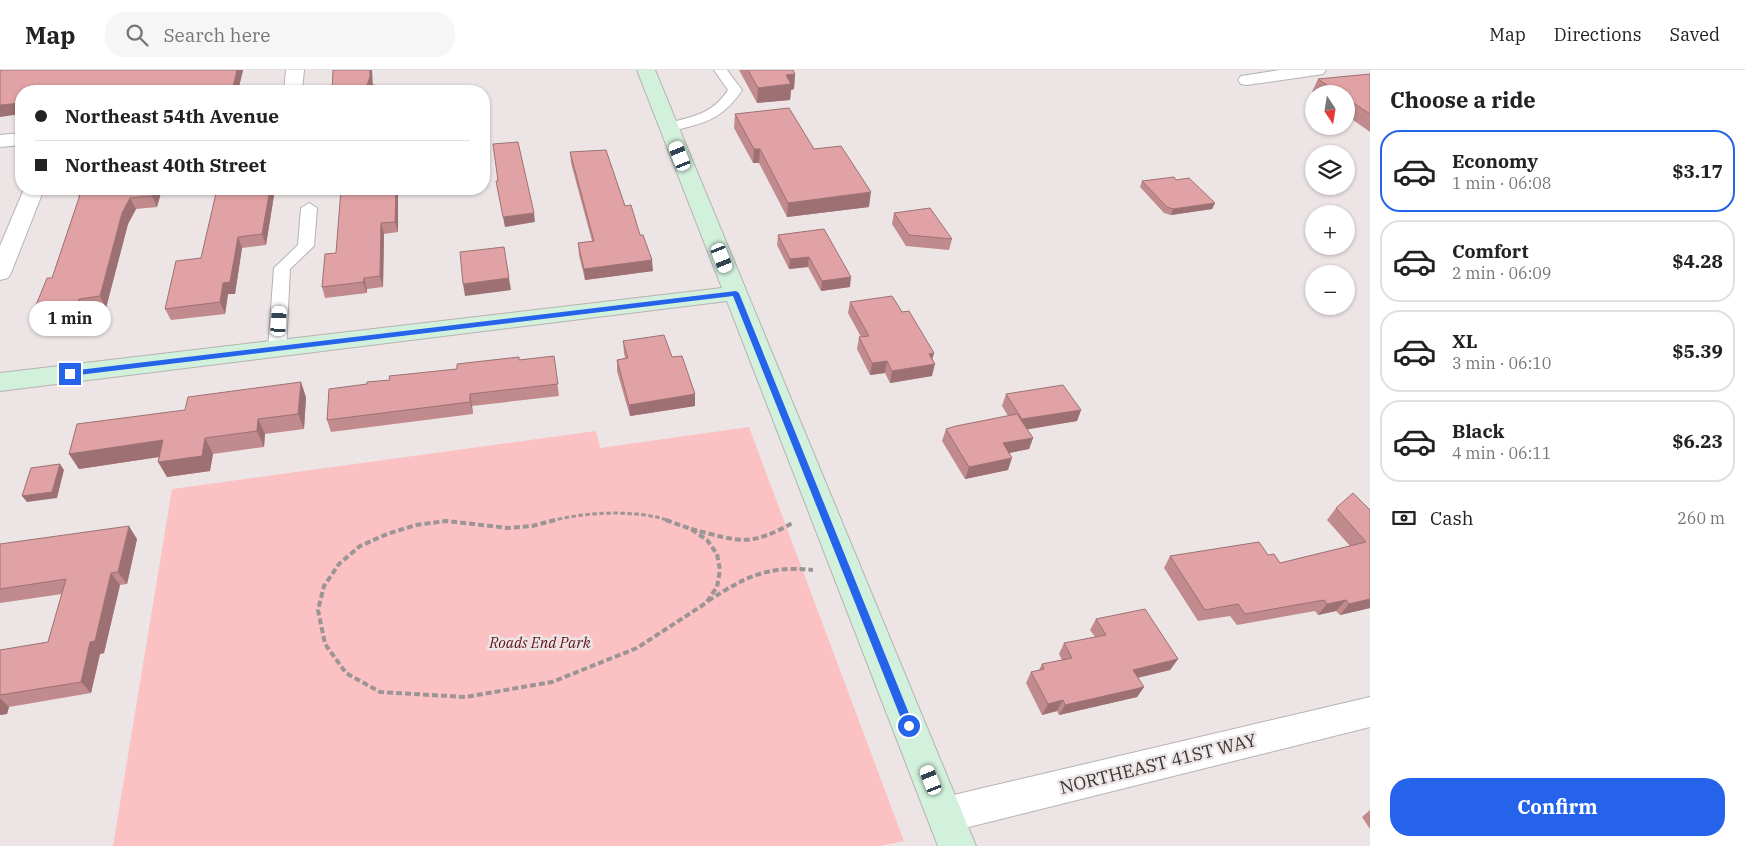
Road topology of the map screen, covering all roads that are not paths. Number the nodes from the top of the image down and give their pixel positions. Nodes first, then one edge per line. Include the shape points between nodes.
1 (295, 70) edge
2 (646, 70) edge
3 (720, 70) edge
4 (1317, 70) edge
5 (1248, 80) dead end
6 (294, 85) edge
7 (669, 127) junction
8 (15, 140) edge
9 (0, 141) edge
10 (32, 195) edge
11 (309, 208) dead end
12 (0, 273) edge
13 (736, 293) junction
14 (277, 349) junction
15 (0, 382) edge
16 (1370, 712) edge
17 (951, 831) edge

1 - 6 street
2 - 7 street
3 - 7 lane via 735,90 726,106 704,119
4 - 5 street
7 - 13 street
8 - 9 street
10 - 12 street
11 - 14 lane via 306,246 282,268
13 - 14 street
13 - 17 street
14 - 15 street
16 - 17 street, NORTHEAST 41ST WAY

